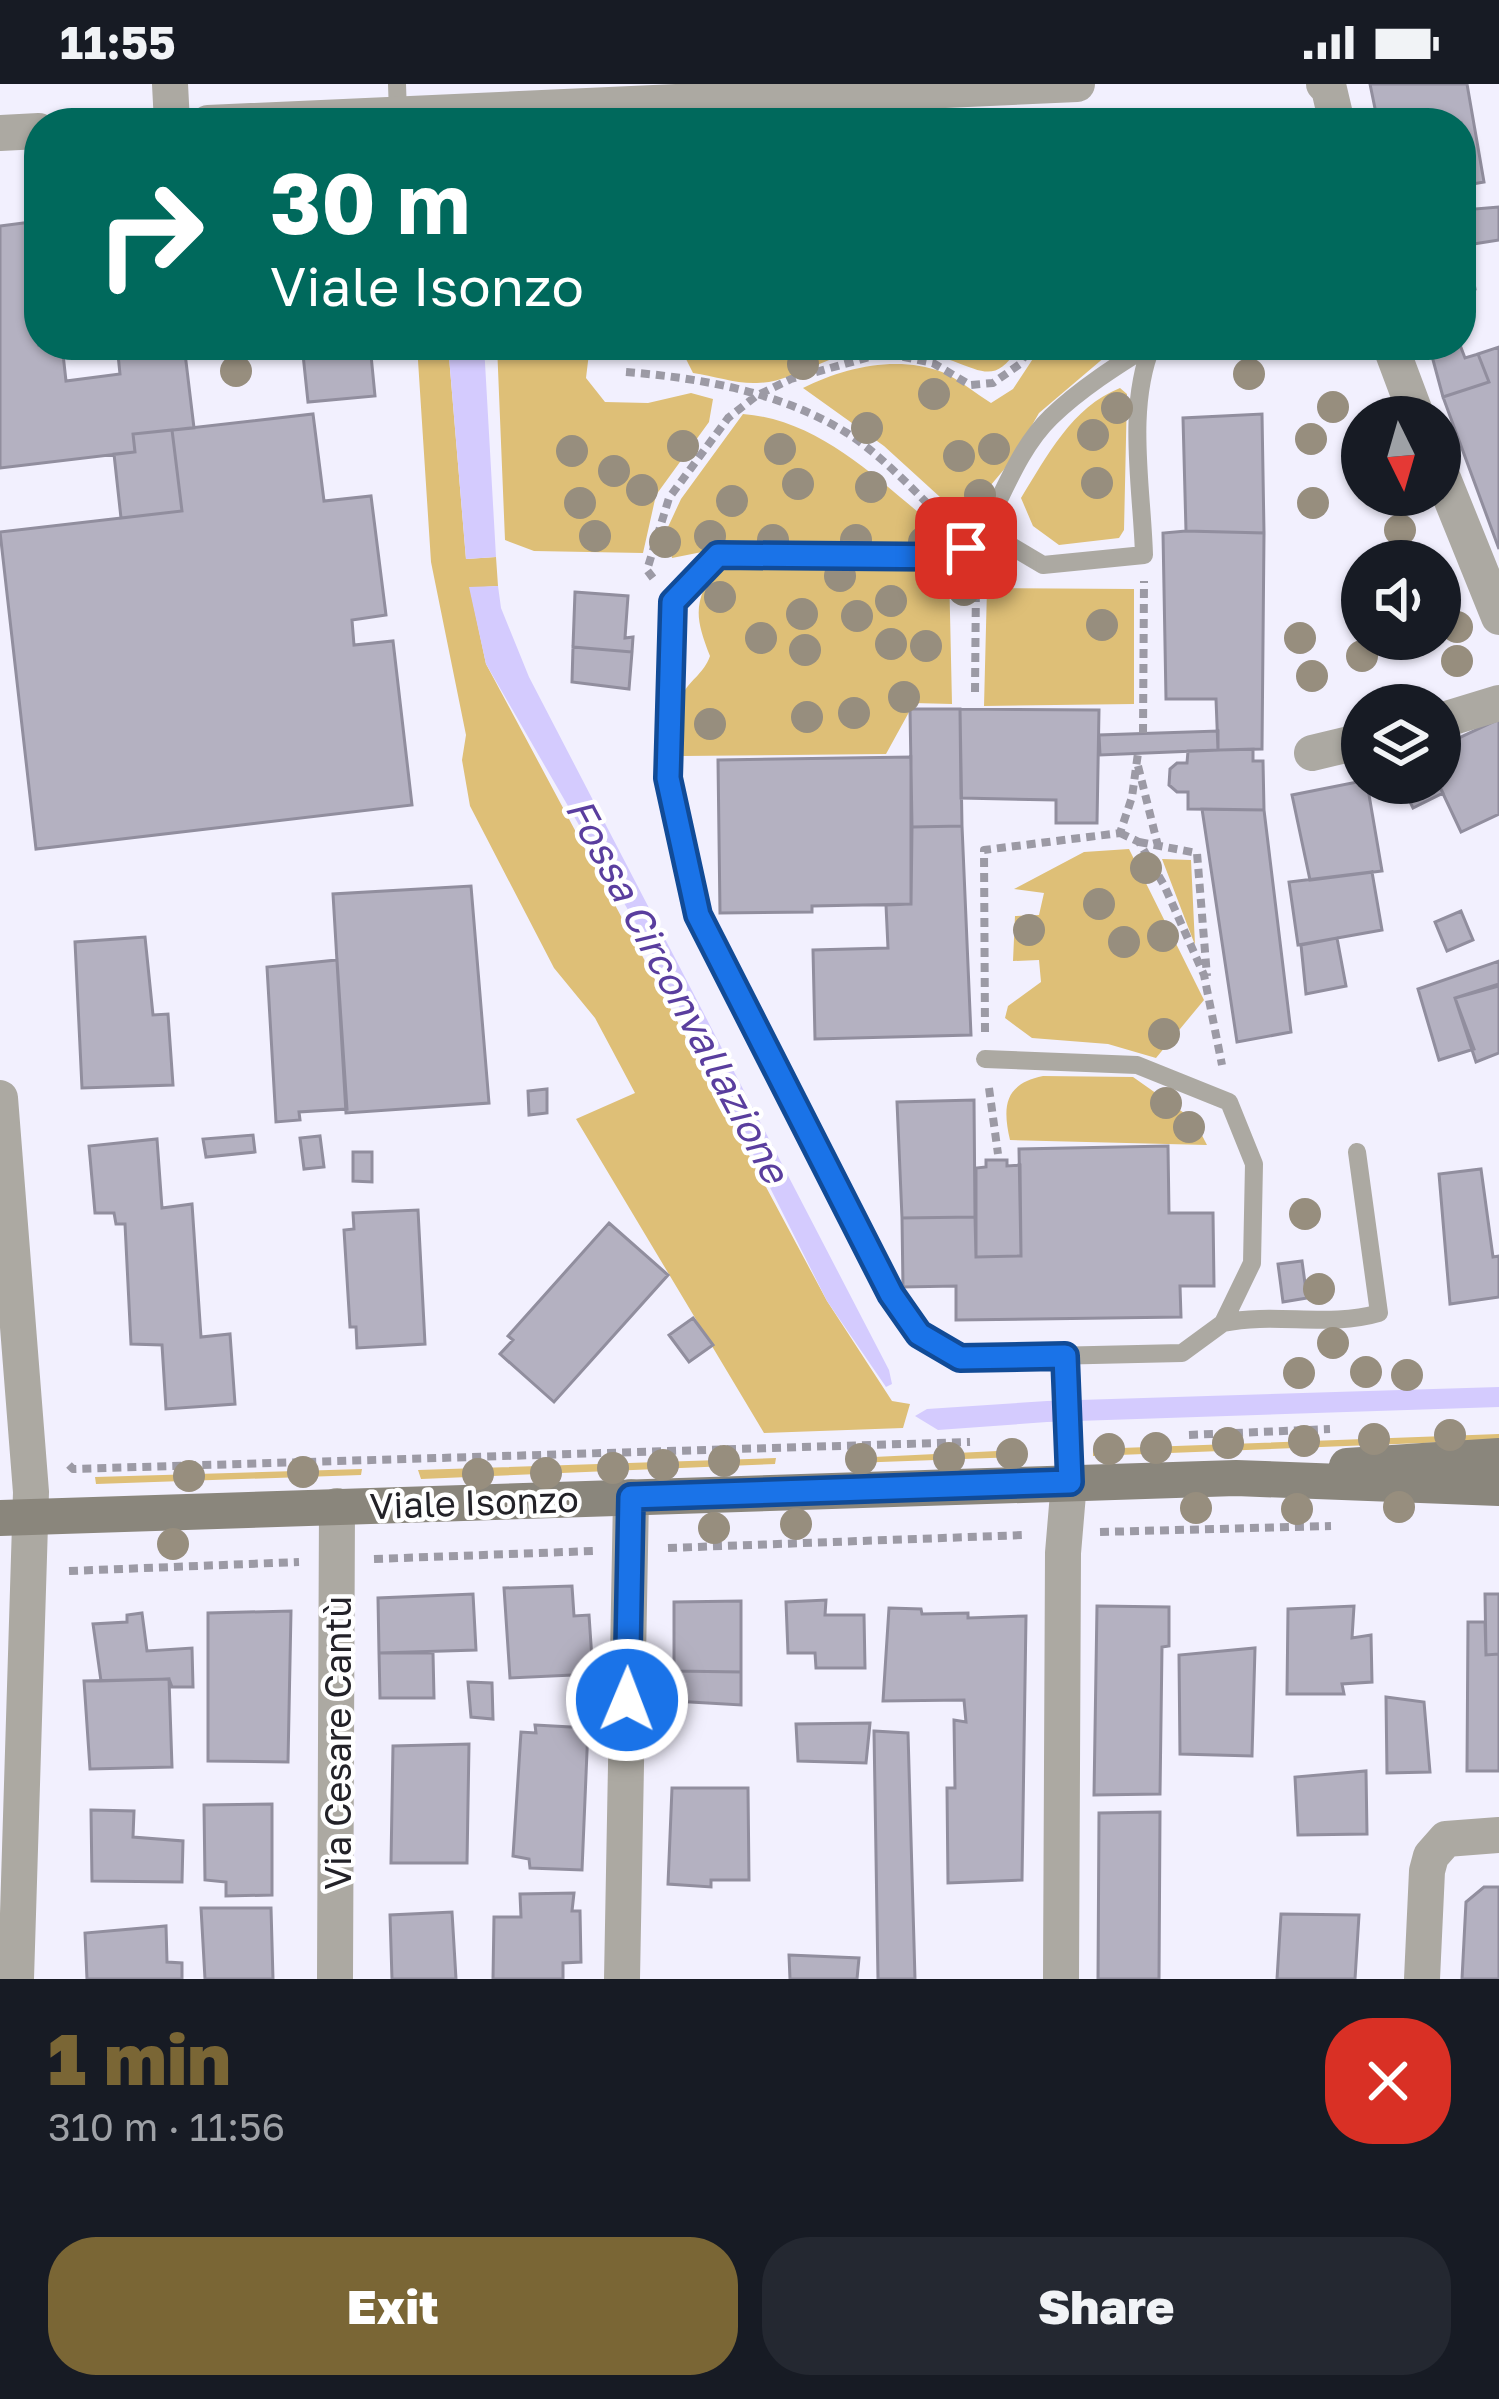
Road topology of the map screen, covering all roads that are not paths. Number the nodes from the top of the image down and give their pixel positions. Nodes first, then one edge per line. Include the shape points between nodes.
1 (1077, 84) edge
2 (996, 87) edge
3 (408, 103) edge
4 (358, 108) edge
5 (453, 108) edge
6 (517, 108) edge
7 (1130, 360) edge
8 (1145, 360) edge
9 (1396, 360) edge
10 (1409, 396) edge
11 (1458, 516) edge
12 (984, 530) junction
13 (1499, 616) edge
14 (1499, 703) edge
15 (1461, 715) edge
16 (1341, 746) edge
17 (1312, 753) dead end
18 (985, 1059) road end
19 (0, 1098) edge
20 (1358, 1152) dead end
21 (1223, 1323) junction
22 (1065, 1356) junction
23 (1499, 1456) edge
24 (1236, 1478) junction
25 (1070, 1482) junction
26 (1499, 1488) edge
27 (631, 1497) junction
28 (337, 1506) junction
29 (15, 1517) edge
30 (11, 1793) edge
31 (1499, 1835) edge
32 (16, 1979) edge
33 (335, 1979) edge
34 (622, 1979) edge
35 (1060, 1979) edge
36 (1422, 1979) edge

1 - 2 street
2 - 6 street
3 - 4 street
3 - 5 street
7 - 12 lane via 1049,418
8 - 12 lane via 1138,399 1144,555 1042,565
9 - 10 street
11 - 13 street
12 - 22 lane via 959,557 718,555 673,602 668,778 698,915 891,1294 919,1334 960,1358
14 - 15 street
16 - 17 street
18 - 21 lane via 1137,1065 1229,1102 1254,1164 1252,1263
19 - 29 street via 28,1450
20 - 21 lane via 1379,1313
21 - 22 lane via 1182,1353
22 - 25 lane
23 - 24 main road, Viale Isonzo
24 - 25 main road, Viale Isonzo
24 - 26 main road, Viale Isonzo
25 - 27 main road, Viale Isonzo
25 - 35 street
27 - 28 main road, Viale Isonzo
27 - 34 street
28 - 29 main road, Viale Isonzo
28 - 33 street, Via Cesare Cantù
29 - 30 street via 27,1580
30 - 32 street
31 - 36 street via 1446,1839 1431,1856

